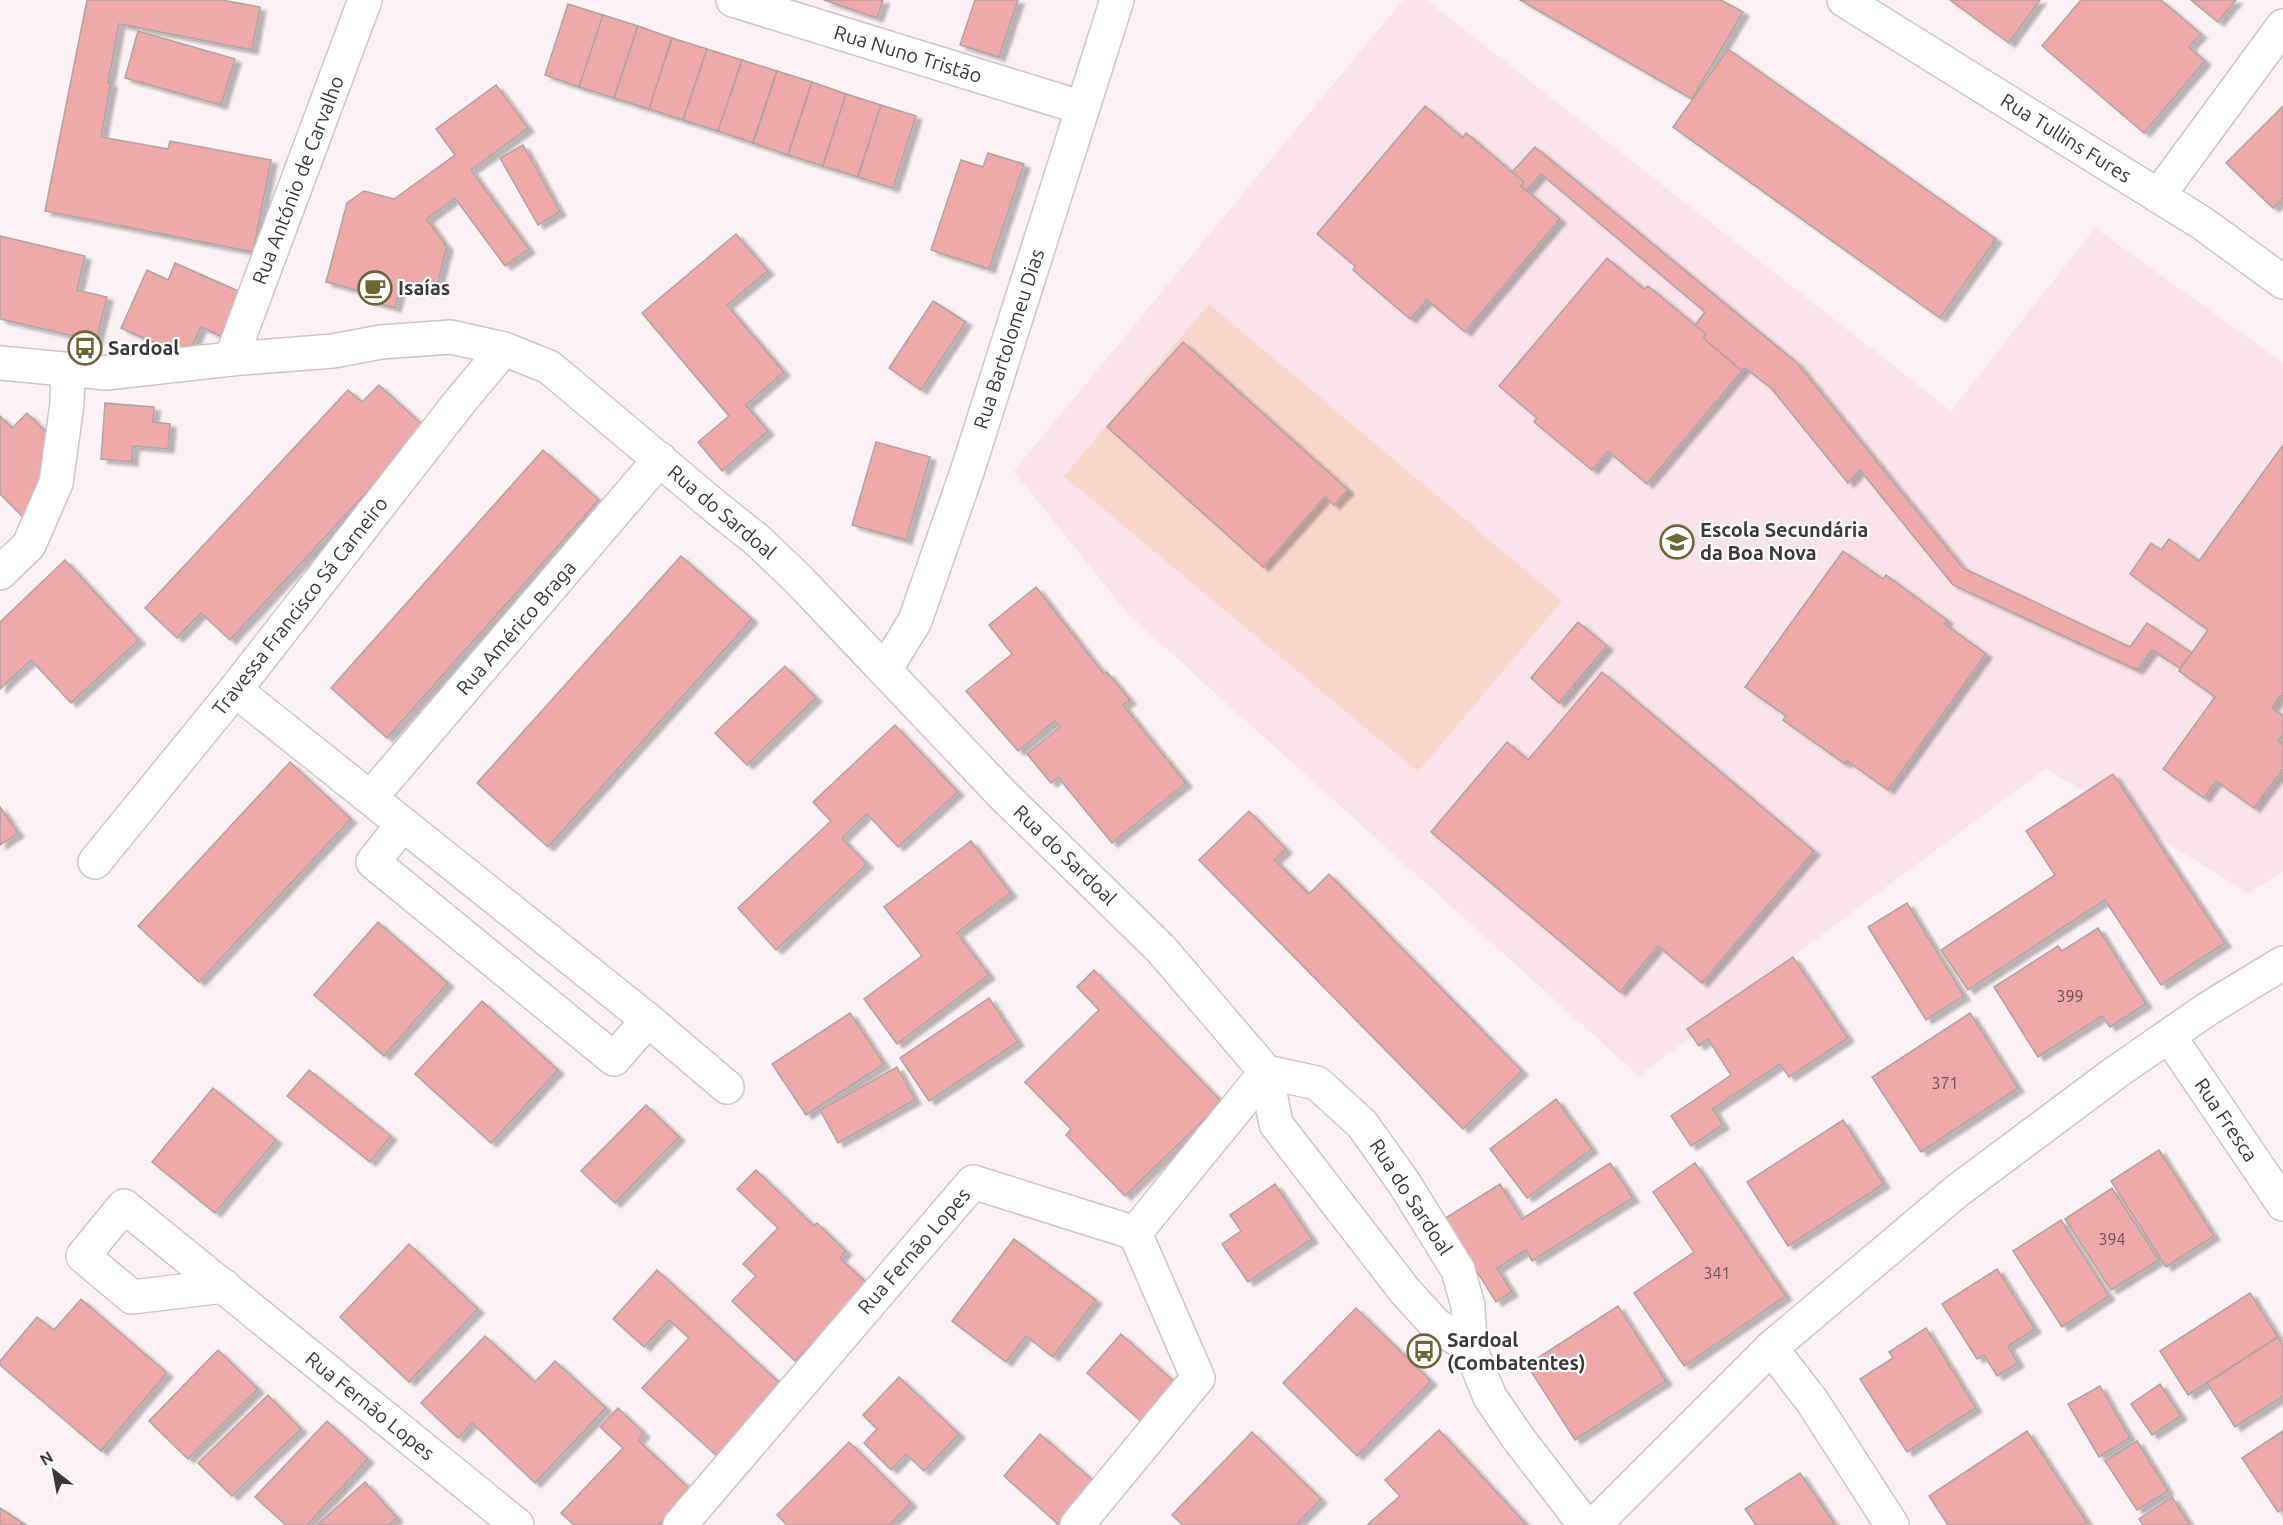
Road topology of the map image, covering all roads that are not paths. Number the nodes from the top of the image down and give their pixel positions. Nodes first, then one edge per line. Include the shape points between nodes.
1 (365, 0) edge
2 (1117, 0) edge
3 (1844, 0) edge
4 (747, 2) edge
5 (2283, 26) edge
6 (1083, 108) junction
7 (2158, 196) junction
8 (2283, 282) edge
9 (504, 349) junction
10 (231, 359) junction
11 (0, 363) edge
12 (68, 369) junction
13 (660, 459) junction
14 (0, 573) edge
15 (885, 670) junction
16 (235, 690) junction
17 (371, 797) junction
18 (403, 824) junction
19 (95, 862) dead end
20 (2283, 963) edge
21 (648, 1020) junction
22 (2169, 1036) junction
23 (1266, 1072) junction
24 (727, 1087) dead end
25 (2283, 1204) edge
26 (1134, 1233) junction
27 (224, 1286) dead end
28 (1470, 1348) junction
29 (1772, 1348) junction
30 (517, 1525) edge
31 (680, 1525) edge
32 (1077, 1525) edge
33 (1585, 1525) edge
34 (1594, 1525) edge
35 (1892, 1525) edge

1 - 10 street, Rua António de Carvalho
2 - 6 street, Rua Bartolomeu Dias
3 - 7 street, Rua Tullins Fures
4 - 6 street, Rua Nuno Tristão
5 - 7 street
6 - 15 street, Rua Bartolomeu Dias via 968,469 915,621
7 - 8 street, Rua Tullins Fures
9 - 10 street, Rua do Sardoal via 451,337
9 - 13 street, Rua do Sardoal via 549,367
9 - 16 street, Travessa Francisco Sá Carneiro
10 - 12 street, Rua do Sardoal via 106,373
11 - 12 street, Rua do Sardoal
12 - 14 street via 56,483 29,545
13 - 15 street, Rua do Sardoal via 756,539
13 - 17 street, Rua Américo Braga
15 - 23 street, Rua do Sardoal via 1003,795 1161,949
16 - 17 street
16 - 19 street, Travessa Francisco Sá Carneiro
17 - 18 street
18 - 21 street
18 - 21 street via 373,862 614,1059
20 - 22 street
21 - 24 street
22 - 25 street, Rua Fresca
22 - 29 street via 1957,1191
23 - 26 street
23 - 28 street, Rua do Sardoal via 1276,1124 1405,1291 1435,1324
23 - 28 street, Rua do Sardoal via 1317,1083 1362,1124 1458,1270 1468,1306
26 - 31 street, Rua Fernão Lopes via 973,1182
26 - 32 street via 1198,1378
27 - 30 street, Rua Fernão Lopes
28 - 33 street, Rua do Sardoal via 1490,1397
29 - 34 street
29 - 35 street via 1812,1401

